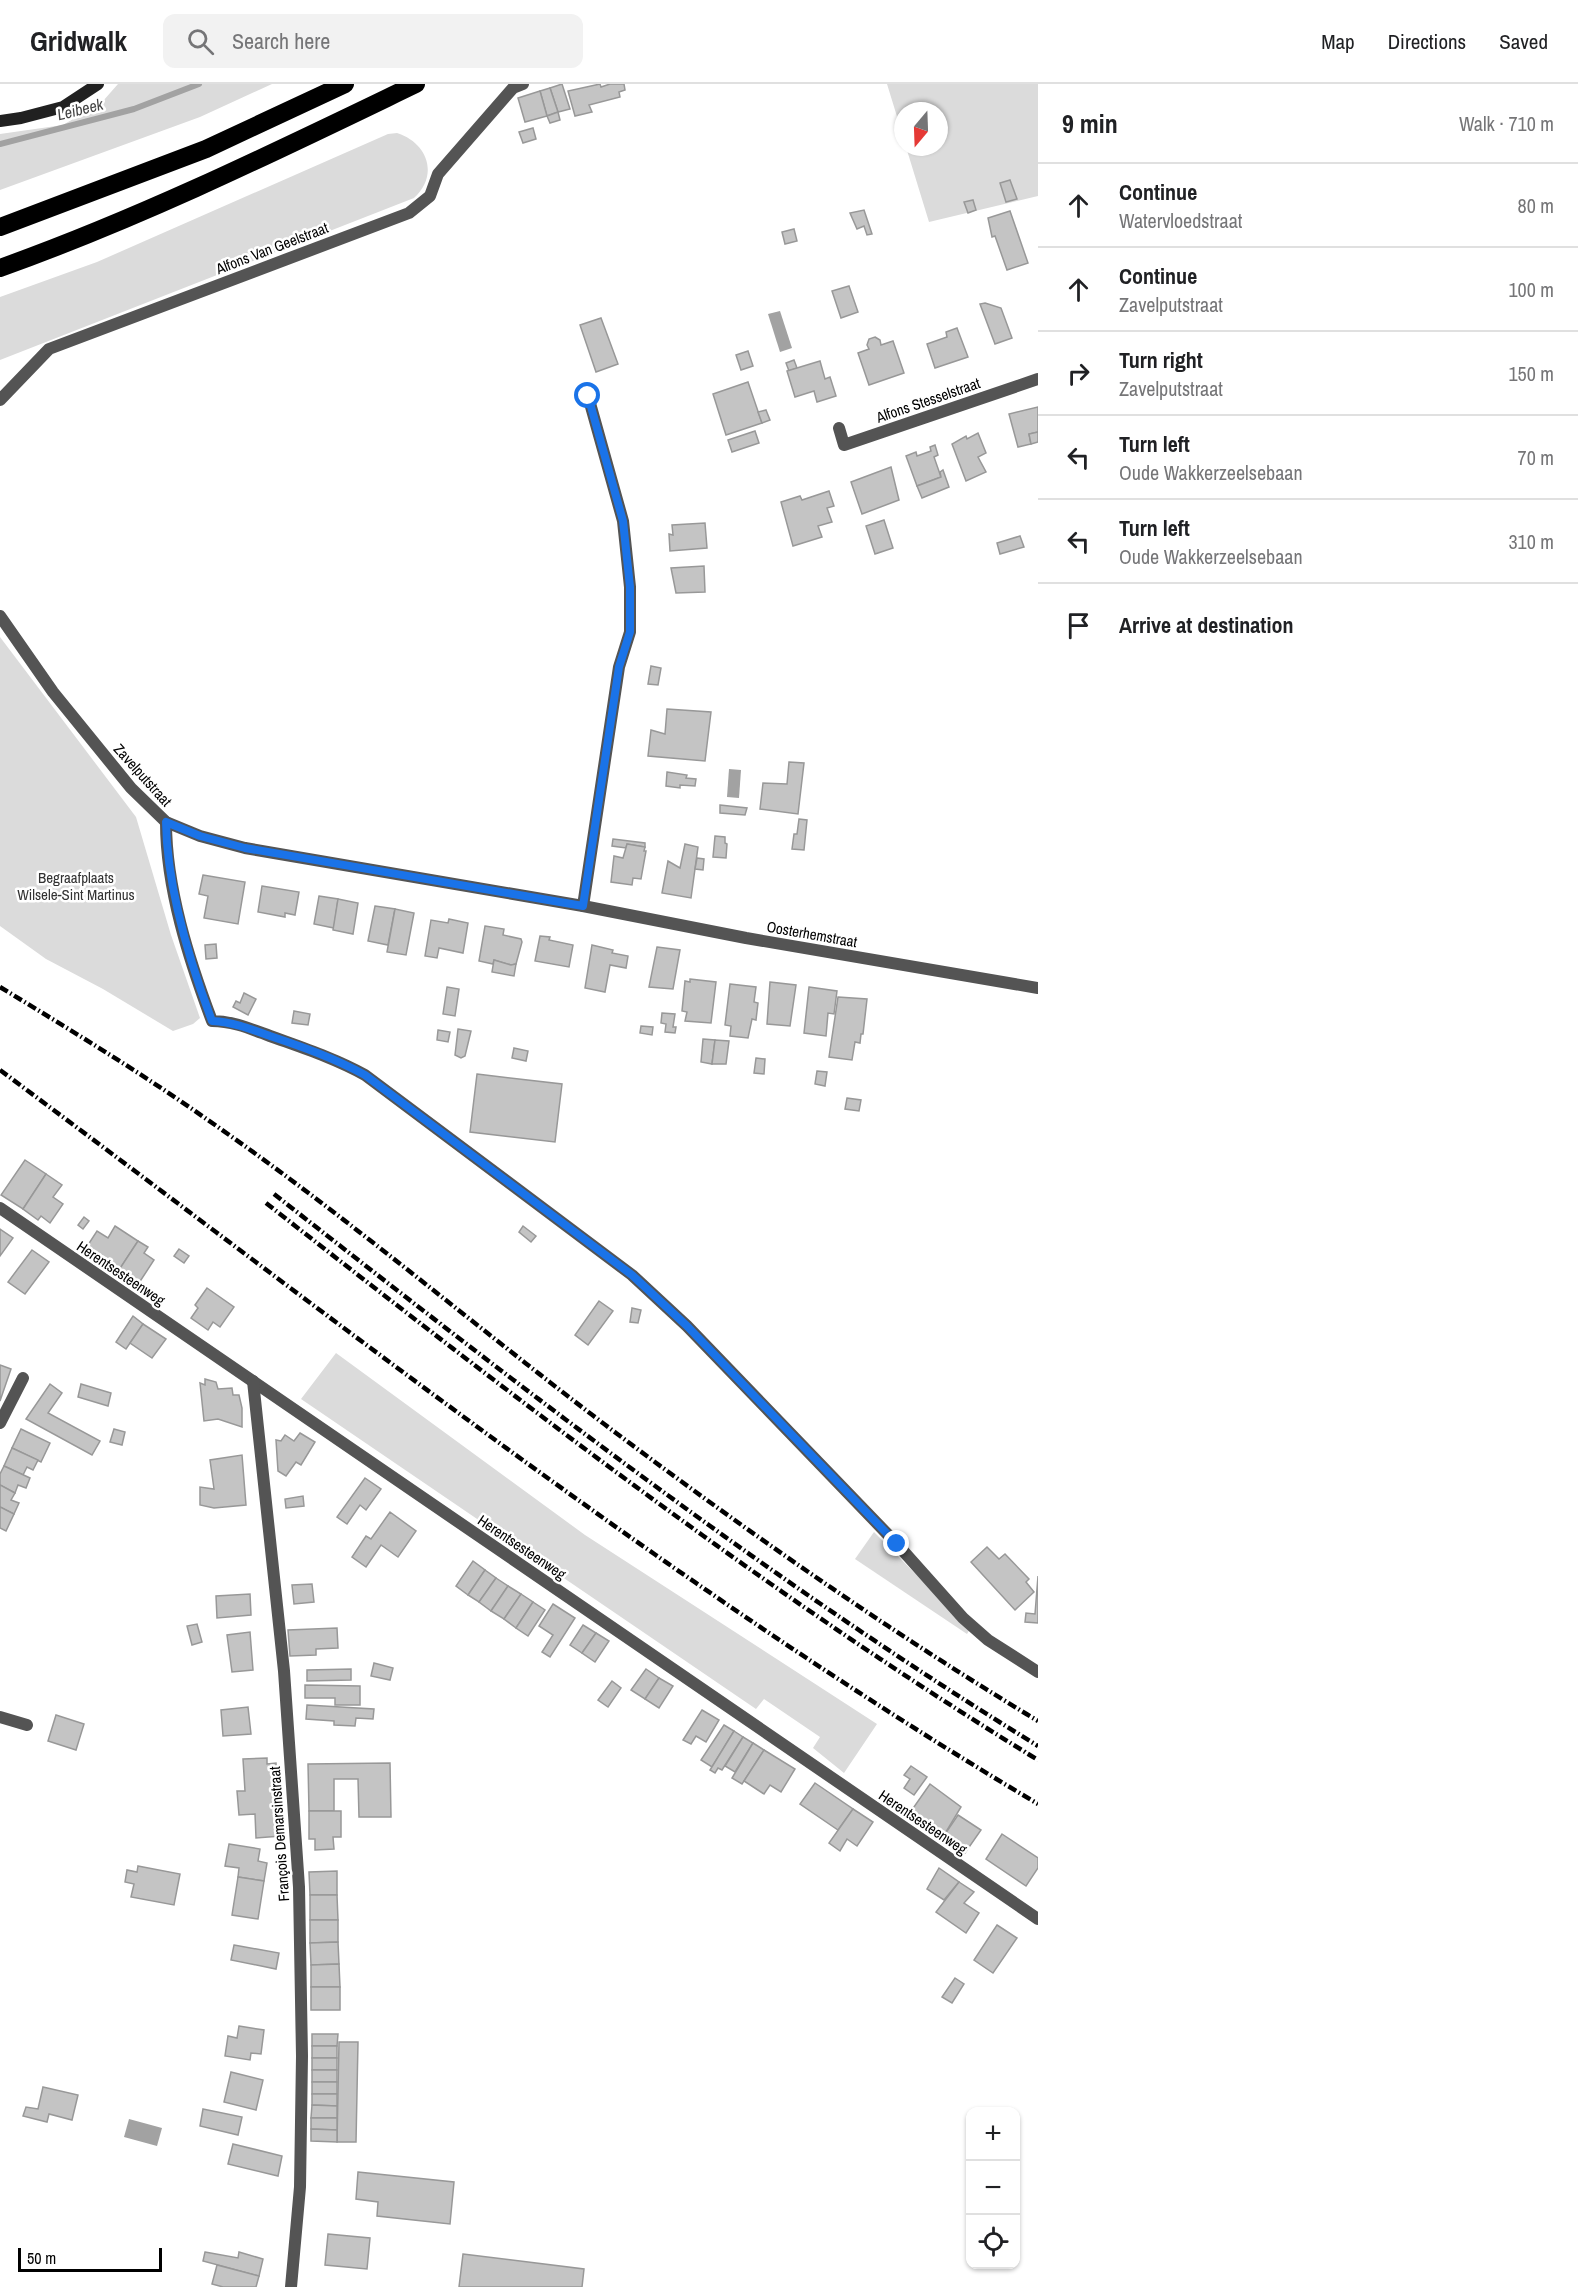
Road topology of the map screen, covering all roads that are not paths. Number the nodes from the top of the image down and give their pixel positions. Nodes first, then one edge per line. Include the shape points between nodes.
1 (98, 84) edge
2 (345, 84) edge
3 (416, 84) edge
4 (523, 84) edge
5 (0, 121) edge
6 (0, 227) edge
7 (0, 268) edge
8 (1038, 379) edge
9 (588, 396) dead end
10 (0, 400) edge
11 (839, 428) dead end
12 (0, 616) edge
13 (166, 822) junction
14 (583, 906) junction
15 (1038, 988) edge
16 (0, 1208) edge
17 (23, 1378) dead end
18 (253, 1381) junction
19 (0, 1423) edge
20 (1038, 1672) edge
21 (0, 1717) edge
22 (27, 1725) dead end
23 (1038, 1919) edge
24 (291, 2287) edge

1 - 5 street via 63,107
2 - 6 highway via 206,149
3 - 7 highway via 214,181
4 - 10 street, Alfons Van Geelstraat via 513,88 438,174 430,196 409,213 49,349
8 - 11 street, Alfons Stesselstraat via 844,445
9 - 14 street via 623,521 630,632 619,667
12 - 13 street, Zavelputstraat via 53,692 131,788
13 - 14 street, Zavelputstraat via 245,848
13 - 20 street via 166,852 183,931 212,1021 228,1022 300,1046 365,1075 632,1275 687,1326 963,1618 988,1640
14 - 15 street, Oosterhemstraat
16 - 18 street, Herentsesteenweg
17 - 19 street
18 - 23 street, Herentsesteenweg
18 - 24 street, François Demarsinstraat via 284,1671 299,1887 301,2139
21 - 22 street

